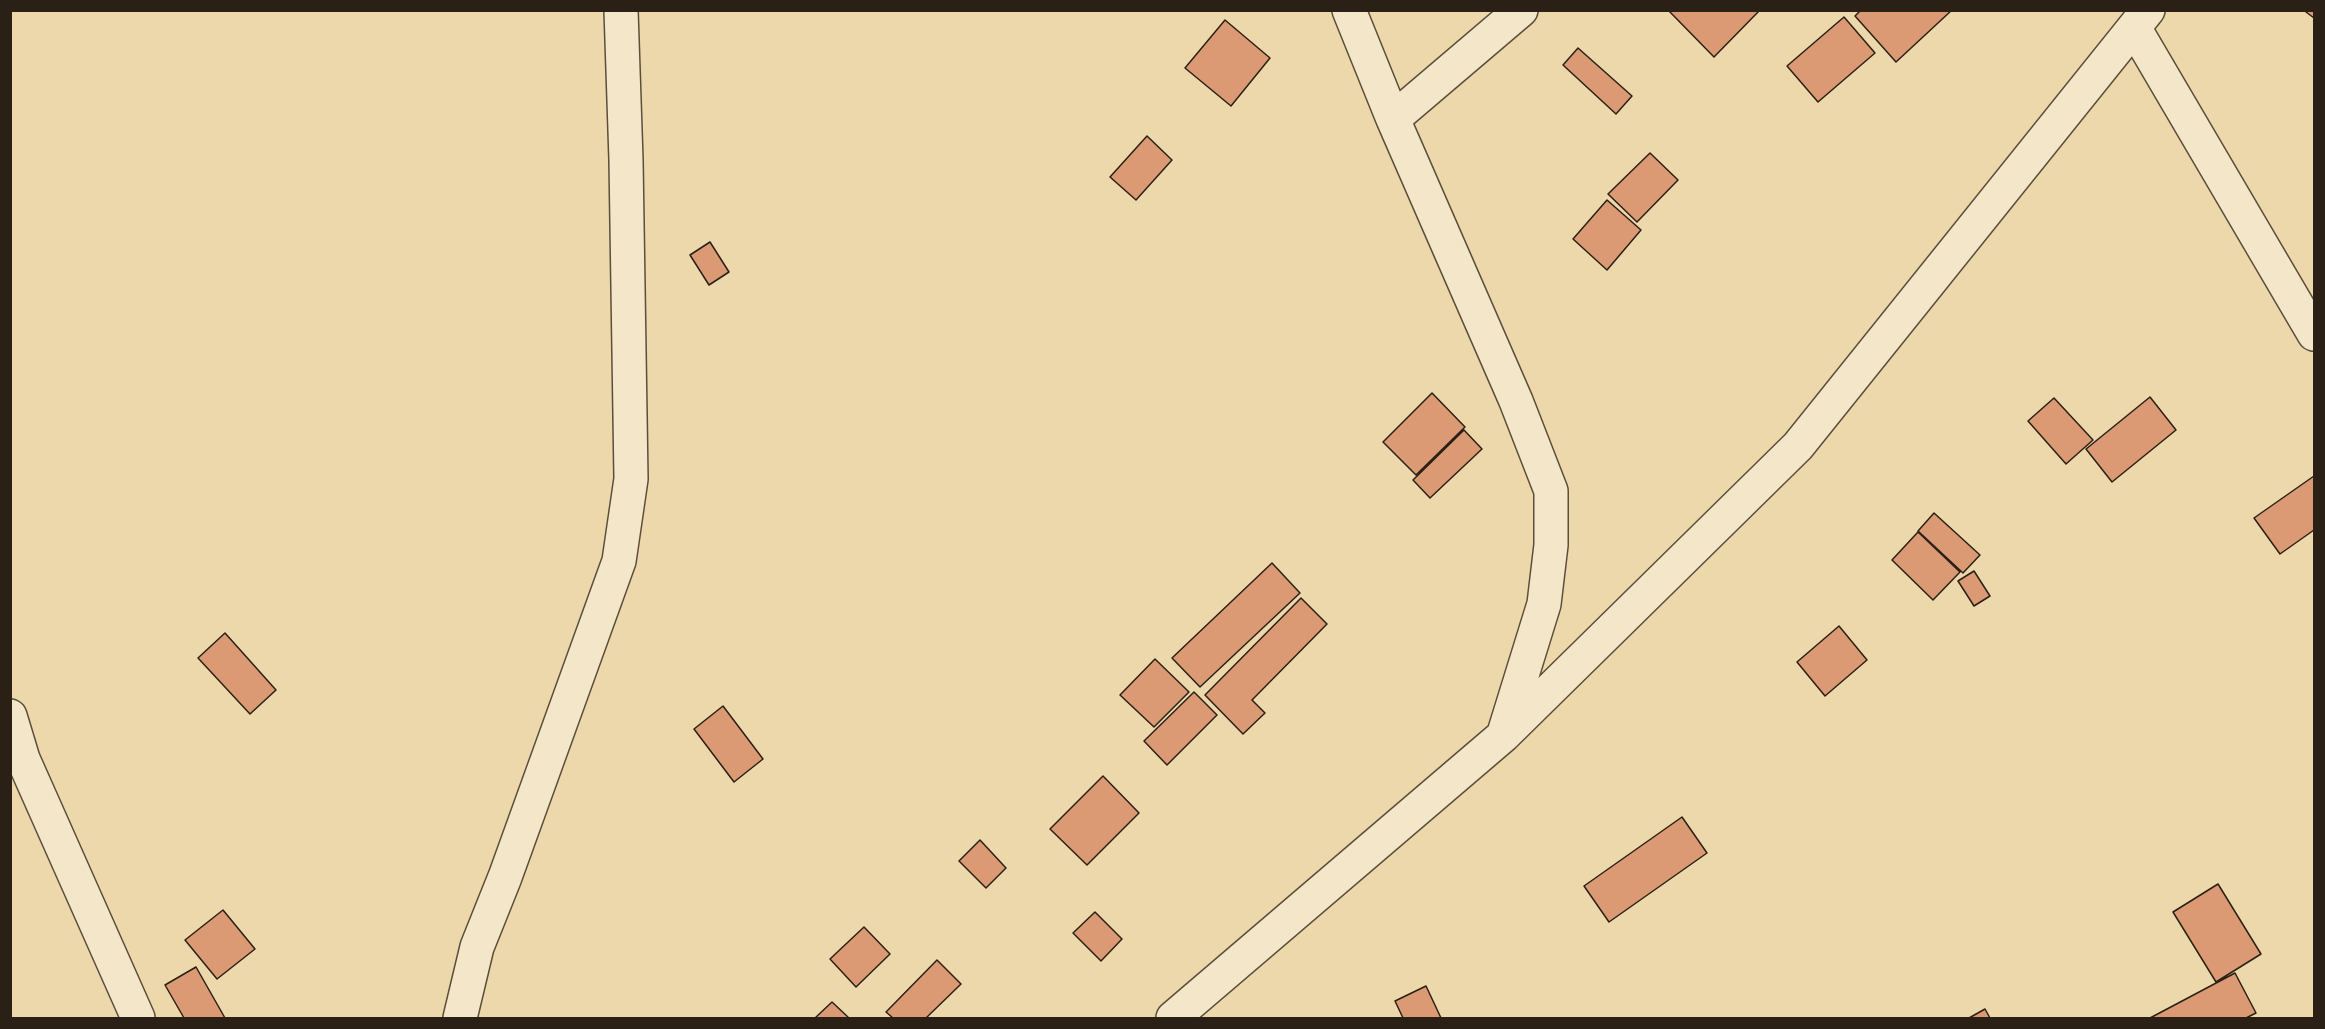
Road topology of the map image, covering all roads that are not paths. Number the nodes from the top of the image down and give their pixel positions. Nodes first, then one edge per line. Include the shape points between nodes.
1 (621, 10) edge
2 (1349, 10) edge
3 (1521, 10) edge
4 (2141, 20) edge
5 (1393, 120) junction
6 (2314, 334) edge
7 (10, 716) edge
8 (1504, 735) junction
9 (138, 1018) edge
10 (460, 1018) edge
11 (1173, 1018) edge

1 - 10 street via 631,479 620,561 477,947
2 - 5 street
3 - 5 street
4 - 6 street
4 - 8 street via 1798,446
5 - 8 street via 1516,401 1551,492 1551,545 1544,604
7 - 9 street via 23,759
8 - 11 street

